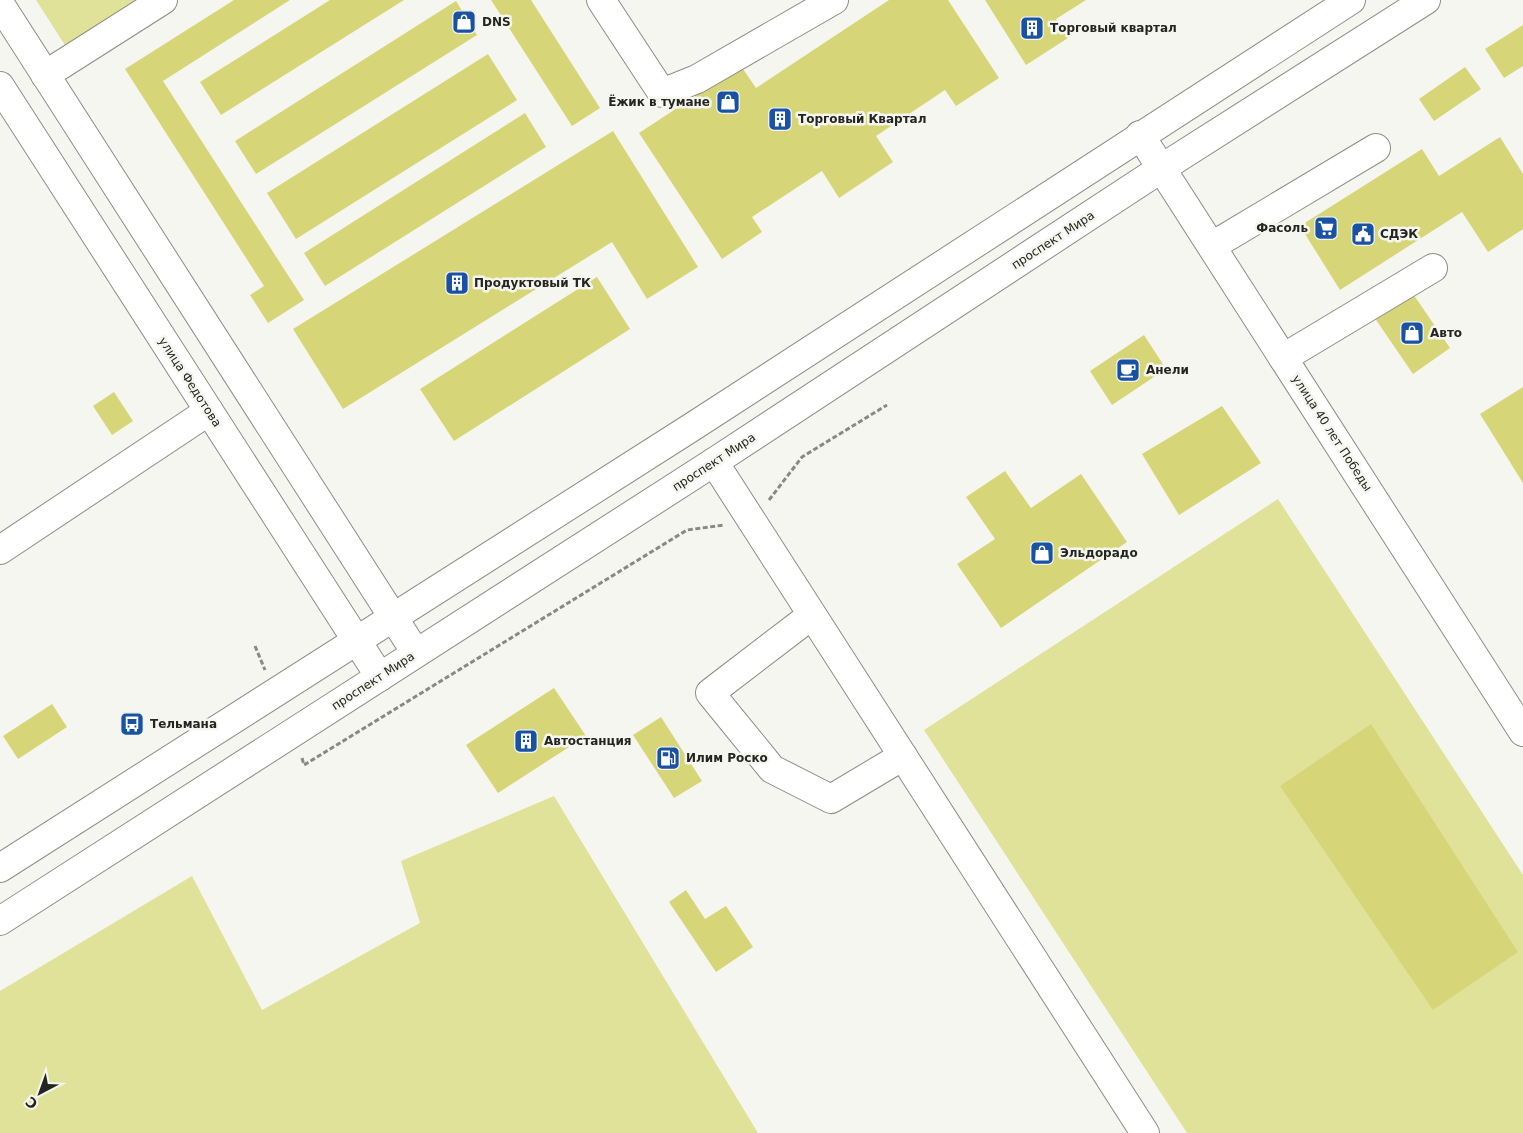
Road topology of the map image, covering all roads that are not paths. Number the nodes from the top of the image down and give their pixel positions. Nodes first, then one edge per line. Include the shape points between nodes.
1 (163, 0) edge
2 (602, 0) edge
3 (834, 0) edge
4 (1351, 0) edge
5 (1426, 0) edge
6 (0, 4) edge
7 (45, 75) junction
8 (5, 103) edge
9 (1140, 135) junction
10 (1376, 148) dead end
11 (1162, 168) junction
12 (1212, 246) junction
13 (1433, 268) dead end
14 (1283, 358) junction
15 (209, 411) junction
16 (714, 462) junction
17 (0, 550) edge
18 (812, 615) junction
19 (393, 618) junction
20 (357, 641) junction
21 (416, 653) junction
22 (380, 677) junction
23 (1523, 732) edge
24 (903, 756) junction
25 (0, 868) edge
26 (0, 921) edge
27 (1145, 1133) edge

1 - 7 street
2 - 3 street via 662,93 697,79
4 - 9 street
5 - 11 street, проспект Мира
6 - 7 street
7 - 19 street
8 - 15 street, улица Федотова
9 - 11 street, улица 40 лет Победы
9 - 19 street
10 - 12 street
11 - 12 street, улица 40 лет Победы
11 - 16 street, проспект Мира
12 - 14 street, улица 40 лет Победы
13 - 14 street
14 - 23 street, улица 40 лет Победы
15 - 17 street
15 - 20 street, улица Федотова
16 - 18 street
16 - 21 street, проспект Мира
18 - 24 street
18 - 24 street via 710,693 772,768 831,799
19 - 20 street
19 - 21 street
20 - 22 street, улица Федотова
20 - 25 street
21 - 22 street, проспект Мира
22 - 26 street, проспект Мира
24 - 27 street

